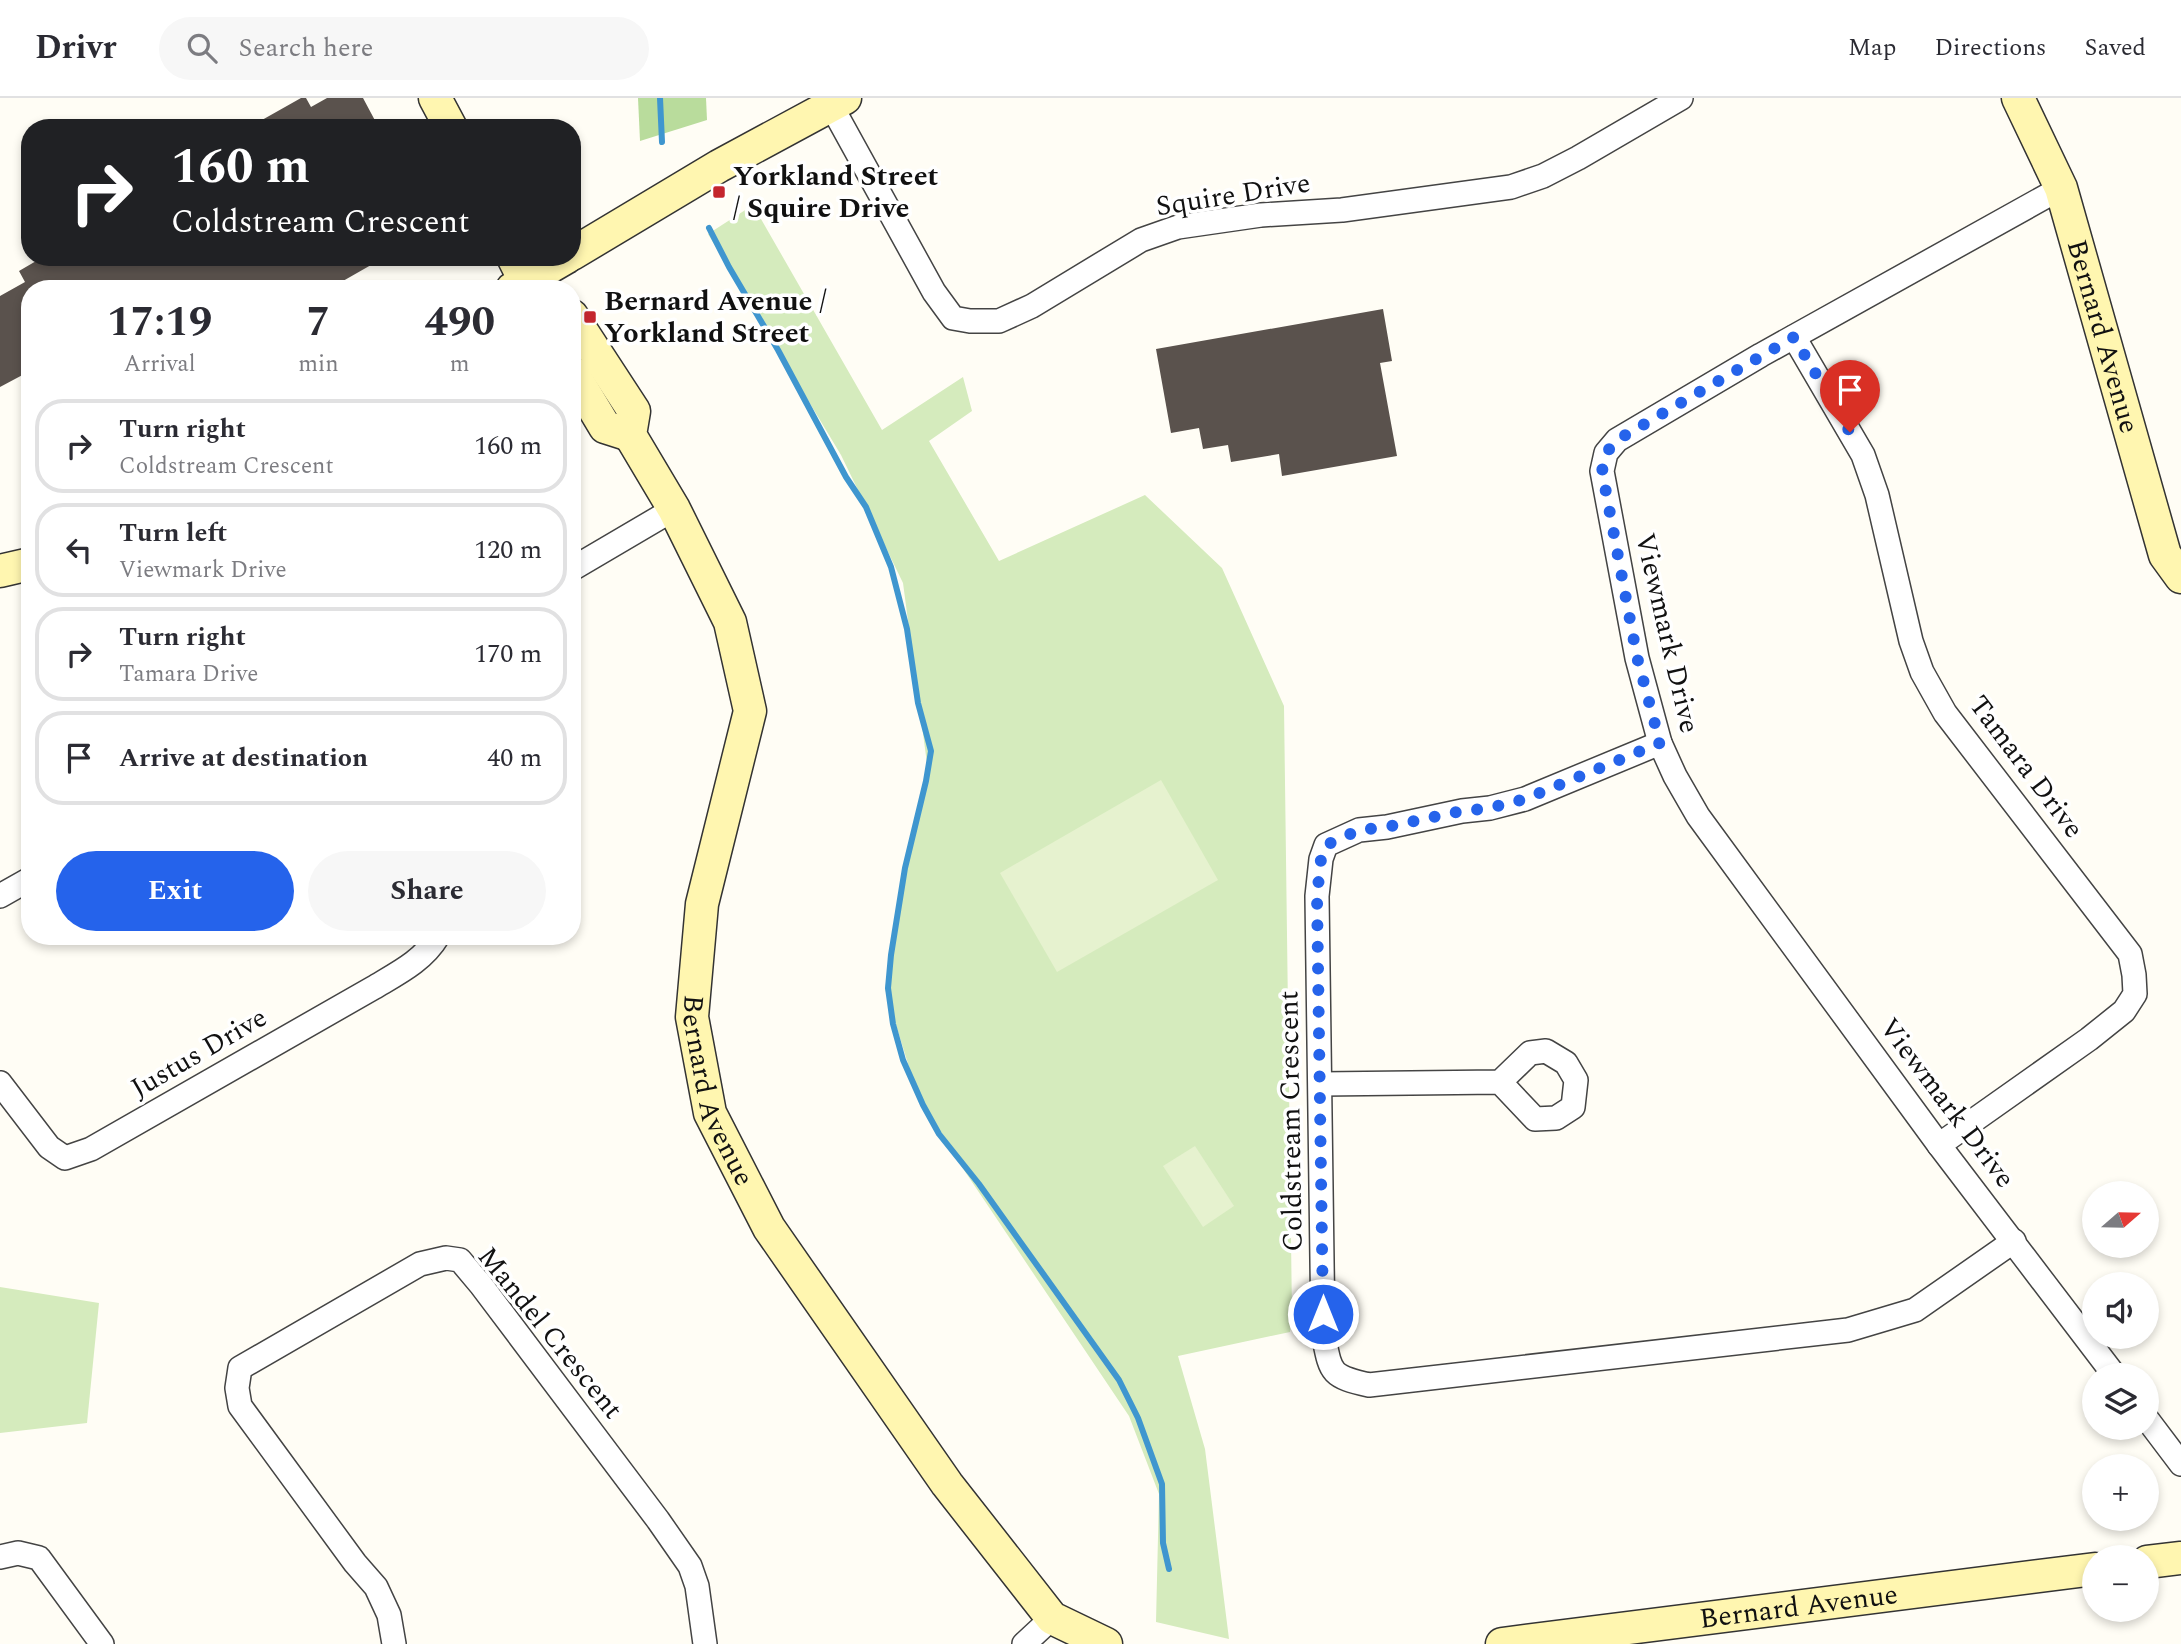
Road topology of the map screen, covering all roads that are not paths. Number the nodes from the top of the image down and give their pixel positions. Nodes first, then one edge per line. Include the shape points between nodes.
1 (435, 98) edge
2 (1681, 98) edge
3 (2018, 98) edge
4 (835, 101) edge
5 (447, 119) edge
6 (2060, 188) junction
7 (581, 247) edge
8 (581, 330) edge
9 (1794, 337) junction
10 (581, 387) edge
11 (630, 435) junction
12 (674, 509) junction
13 (581, 564) edge
14 (21, 566) edge
15 (0, 571) edge
16 (2181, 577) edge
17 (1660, 743) junction
18 (21, 884) edge
19 (0, 896) edge
20 (432, 945) edge
21 (1500, 1082) dead end
22 (0, 1083) edge
23 (1321, 1084) junction
24 (1939, 1145) junction
25 (2014, 1241) junction
26 (2105, 1363) edge
27 (2159, 1435) edge
28 (2181, 1464) edge
29 (0, 1557) edge
30 (2181, 1558) edge
31 (2159, 1561) edge
32 (2082, 1571) edge
33 (1052, 1618) junction
34 (102, 1644) edge
35 (394, 1644) edge
36 (705, 1644) edge
37 (1024, 1644) edge
38 (1107, 1644) edge
39 (1502, 1644) edge

1 - 5 street
2 - 4 street, Squire Drive via 1543,176 1511,187 1178,227 1141,240 999,321 953,318 934,292
3 - 6 street, Bernard Avenue
4 - 7 street
6 - 9 street, Viewmark Drive
6 - 16 street, Bernard Avenue via 2165,555
8 - 11 street, Bernard Avenue via 634,411
9 - 17 street, Viewmark Drive via 1641,425 1606,453 1602,471 1611,523 1637,657
9 - 24 street, Tamara Drive via 1863,455 1922,672 1945,713 2130,954 2134,975 2135,994 2124,1011
10 - 11 street via 605,427
11 - 12 street, Bernard Avenue
12 - 13 street
12 - 33 street, Bernard Avenue via 730,622 750,711 702,904 692,1017 710,1113 769,1228 947,1484
14 - 15 street
17 - 23 street, Coldstream Crescent via 1525,799 1359,830 1326,845 1317,886
17 - 24 street, Viewmark Drive via 1698,817
18 - 19 street
20 - 22 street, Justus Drive via 383,982 91,1149 65,1158 49,1147
21 - 23 street
23 - 25 street, Coldstream Crescent via 1323,1334 1333,1372 1342,1379 1369,1385 1407,1382 1849,1330 1915,1310
24 - 25 street, Viewmark Drive
25 - 26 street, Viewmark Drive
27 - 28 street
29 - 34 street via 18,1553 39,1558
30 - 31 street
32 - 39 street, Bernard Avenue
33 - 37 street
33 - 38 street, Bernard Avenue
35 - 36 street, Mandel Crescent via 389,1615 376,1587 240,1406 237,1388 240,1367 420,1264 446,1258 460,1260 481,1285 684,1557 697,1586

